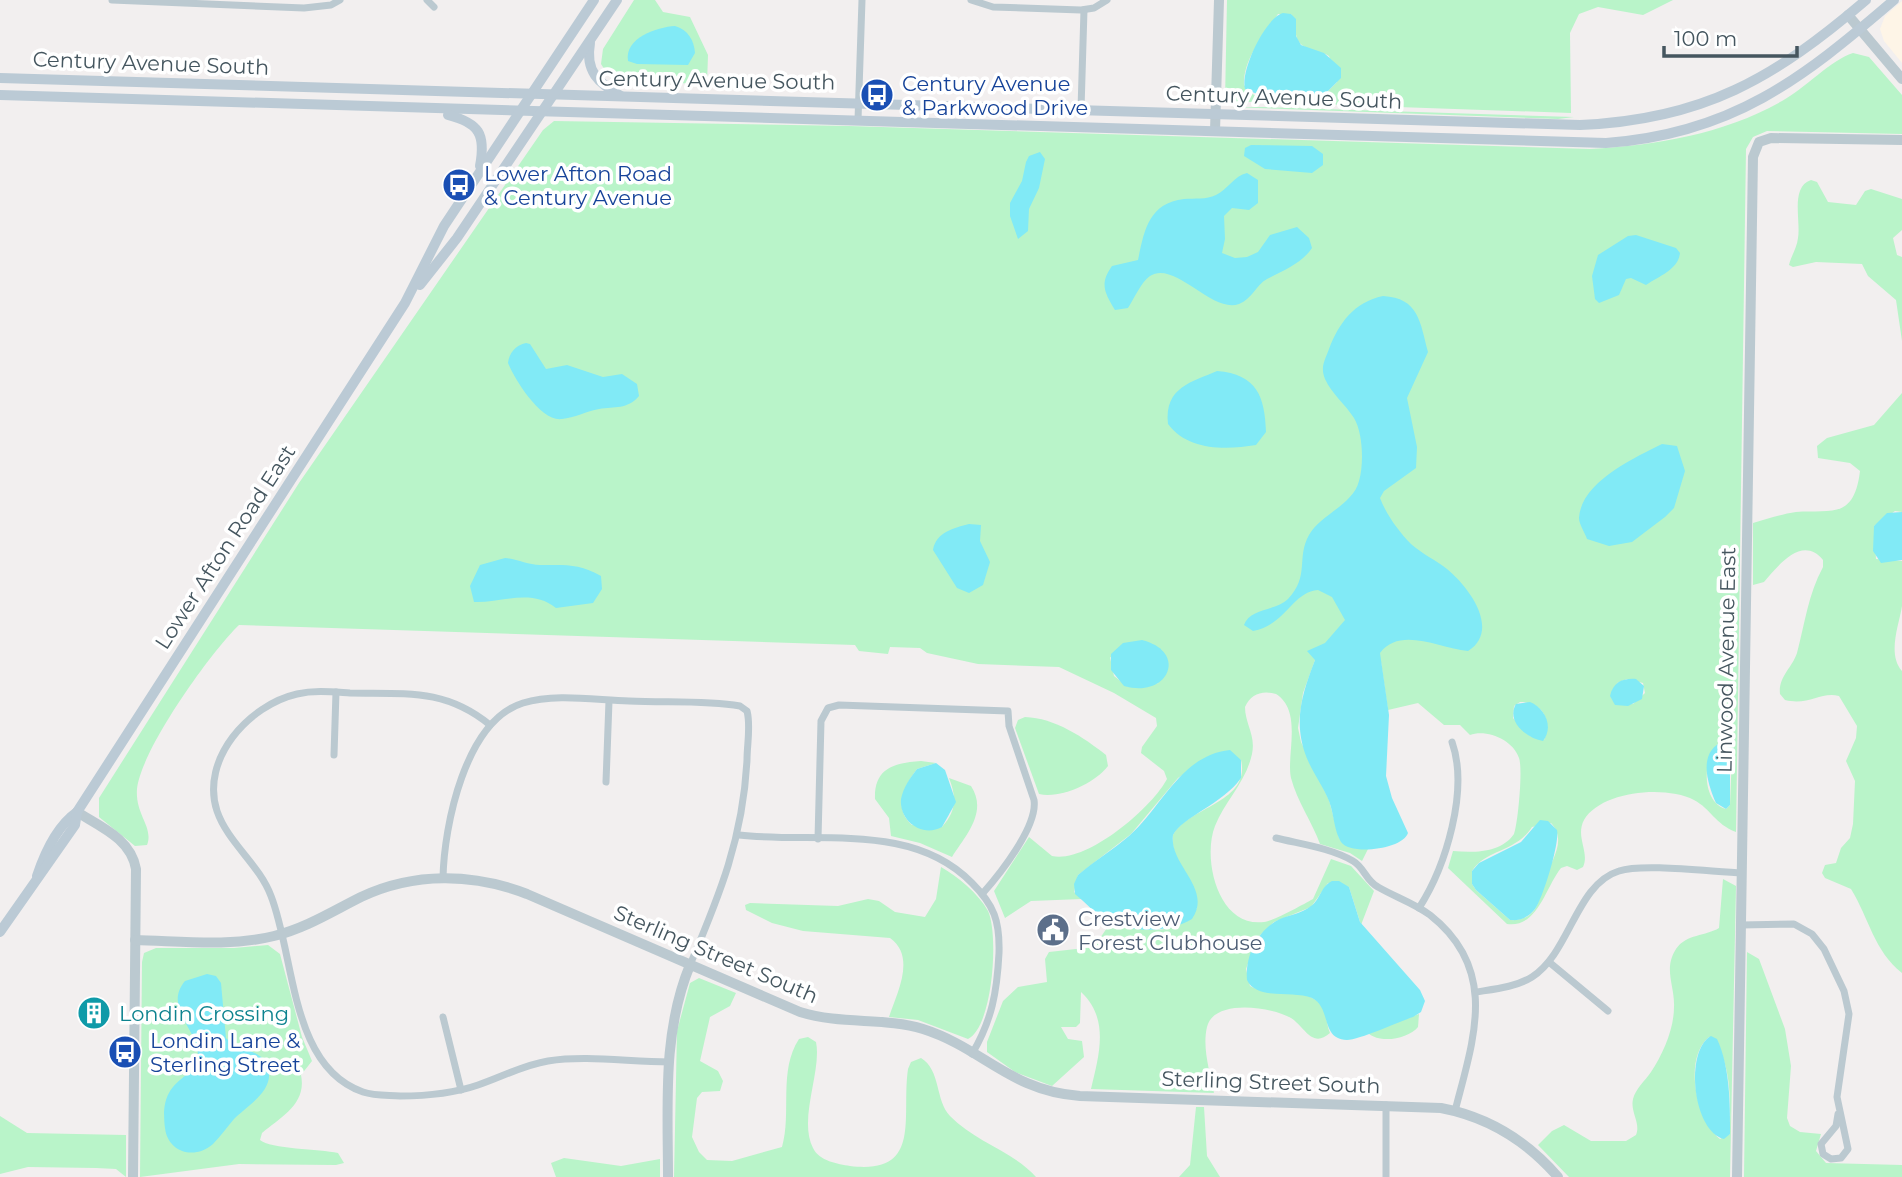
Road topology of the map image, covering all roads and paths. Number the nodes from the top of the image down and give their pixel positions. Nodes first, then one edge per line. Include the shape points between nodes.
1 (112, 0) edge
2 (340, 0) edge
3 (427, 0) edge
4 (594, 0) edge
5 (617, 0) edge
6 (862, 0) edge
7 (971, 0) edge
8 (1107, 0) edge
9 (1219, 0) edge
10 (1866, 0) edge
11 (1894, 0) edge
12 (232, 3) edge
13 (434, 7) dead end
14 (1084, 10) junction
15 (1848, 15) junction
16 (1860, 30) junction
17 (592, 37) junction
18 (0, 78) edge
19 (1902, 79) edge
20 (530, 94) junction
21 (0, 95) edge
22 (553, 95) junction
23 (623, 97) junction
24 (859, 102) junction
25 (428, 109) junction
26 (1081, 109) junction
27 (519, 112) junction
28 (542, 113) junction
29 (1216, 114) junction
30 (858, 120) junction
31 (1215, 131) junction
32 (1902, 140) edge
33 (479, 172) junction
34 (405, 303) junction
35 (336, 692) junction
36 (609, 701) junction
37 (489, 725) junction
38 (1451, 742) dead end
39 (334, 755) dead end
40 (606, 782) dead end
41 (77, 812) junction
42 (739, 835) junction
43 (1276, 838) dead end
44 (818, 839) junction
45 (1742, 873) junction
46 (443, 878) junction
47 (983, 893) junction
48 (1419, 908) junction
49 (1741, 925) junction
50 (0, 932) edge
51 (282, 934) junction
52 (135, 940) junction
53 (1549, 962) junction
54 (690, 965) junction
55 (1476, 992) junction
56 (1608, 1011) dead end
57 (443, 1017) dead end
58 (972, 1054) junction
59 (669, 1062) junction
60 (461, 1090) junction
61 (1386, 1105) junction
62 (1455, 1111) junction
63 (1838, 1114) junction
64 (133, 1177) edge
65 (668, 1177) edge
66 (1386, 1177) edge
67 (1558, 1177) edge
68 (1737, 1177) edge

1 - 12 street
2 - 12 street via 318,7
3 - 13 street
4 - 20 main road, Lower Afton Road East
5 - 17 main road, Lower Afton Road East
6 - 24 street
7 - 14 street via 993,7
8 - 14 street
9 - 29 street
10 - 15 main road, Century Avenue South
11 - 16 main road, Century Avenue South
14 - 26 street
15 - 16 street
15 - 29 main road, Century Avenue South via 1790,61 1741,88 1691,108 1631,121 1572,125
16 - 19 street
16 - 31 main road, Century Avenue South via 1811,70 1763,100 1694,127 1638,139 1572,143
17 - 22 main road, Lower Afton Road East
17 - 23 main road via 591,71
18 - 20 main road, Century Avenue South
20 - 22 main road, Century Avenue South
20 - 27 main road, Lower Afton Road East
21 - 25 main road, Century Avenue South
22 - 23 main road, Century Avenue South
22 - 28 main road, Lower Afton Road East
23 - 24 main road, Century Avenue South
24 - 26 main road, Century Avenue South
24 - 30 street
25 - 27 main road, Century Avenue South
25 - 33 main road via 474,125 484,148
26 - 29 main road, Century Avenue South
27 - 28 main road, Century Avenue South
27 - 33 main road, Lower Afton Road East
28 - 30 main road, Century Avenue South
28 - 34 main road, Lower Afton Road East via 457,238
29 - 31 street
30 - 31 main road, Century Avenue South
32 - 45 street, Linwood Avenue East via 1771,138 1758,144 1752,169
33 - 34 main road, Lower Afton Road East via 444,226
34 - 41 main road, Lower Afton Road East
35 - 37 street via 438,696 462,705
35 - 39 street
35 - 51 street via 300,693 262,709 236,735 215,772 219,816 264,882
36 - 37 street via 533,700 512,707
36 - 40 street
36 - 42 street via 745,709 746,779
37 - 46 street via 454,802
38 - 48 street via 1459,775 1447,845 1438,875
41 - 50 main road, Lower Afton Road East via 66,820
41 - 52 street via 131,852 136,872
42 - 44 street
42 - 54 street via 723,888
43 - 48 street via 1350,859 1374,885
44 - 47 street via 887,841 913,847 956,869
44 - 47 street via 821,723 828,708 1008,710 1035,812 1003,869
45 - 49 street, Linwood Avenue East
45 - 53 street via 1632,869 1612,873 1595,887
46 - 51 street, Sterling Street South via 379,890
46 - 54 street, Sterling Street South via 512,889
47 - 58 street via 999,926 998,988 989,1021
48 - 55 street via 1454,940
49 - 63 street via 1797,925 1824,948 1849,1014 1838,1081
49 - 68 street, Linwood Avenue East
51 - 52 street, Sterling Street South via 240,941
51 - 60 street via 310,1042 333,1074 358,1090 375,1094 431,1096
52 - 64 street
53 - 55 street via 1521,982
53 - 56 street
54 - 58 street, Sterling Street South via 800,1012 838,1021 917,1028
54 - 59 street via 673,1015
55 - 62 street via 1475,1032
57 - 60 street
58 - 61 street, Sterling Street South via 1018,1082 1060,1094
59 - 60 street via 552,1061
59 - 65 street
61 - 62 street, Sterling Street South
61 - 66 street
62 - 67 street, Sterling Street South via 1514,1137
63 - 63 street via 1836,1126 1821,1147 1833,1160 1848,1149

